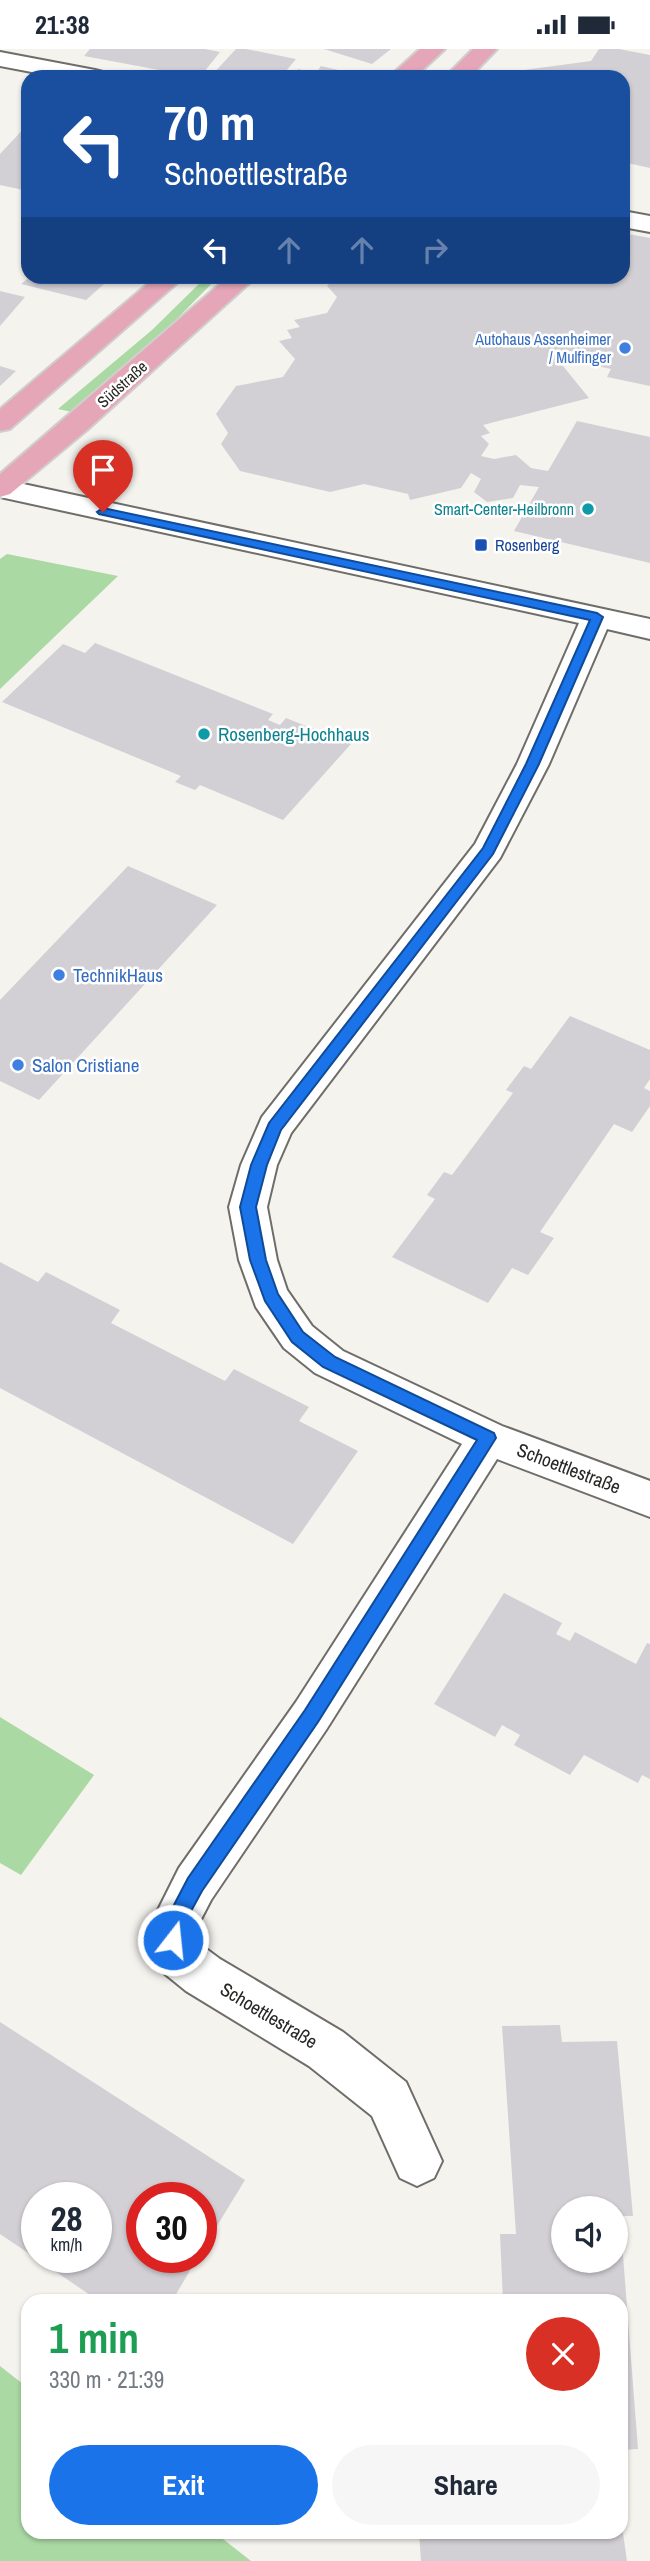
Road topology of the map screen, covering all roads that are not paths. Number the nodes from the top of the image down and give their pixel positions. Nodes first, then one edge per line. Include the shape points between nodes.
1 (434, 49) edge
2 (486, 49) edge
3 (45, 57) edge
4 (0, 59) edge
5 (78, 70) edge
6 (409, 70) edge
7 (464, 70) edge
8 (630, 220) edge
9 (650, 224) edge
10 (163, 284) edge
11 (235, 284) edge
12 (0, 423) edge
13 (0, 488) edge
14 (597, 617) junction
15 (650, 629) edge
16 (488, 1438) junction
17 (650, 1499) edge
18 (417, 2161) dead end

1 - 6 main road
2 - 7 main road
3 - 4 street
3 - 5 street
8 - 9 street
10 - 12 main road
11 - 13 main road, Südstraße
13 - 14 street
14 - 15 street
14 - 16 street, Schoettlestraße via 533,764 488,850 275,1127 248,1207 266,1286 298,1337 329,1362
16 - 17 street, Schoettlestraße
16 - 18 street, Schoettlestraße via 311,1716 195,1884 175,1922 173,1940 181,1958 203,1975 326,2049 389,2099

